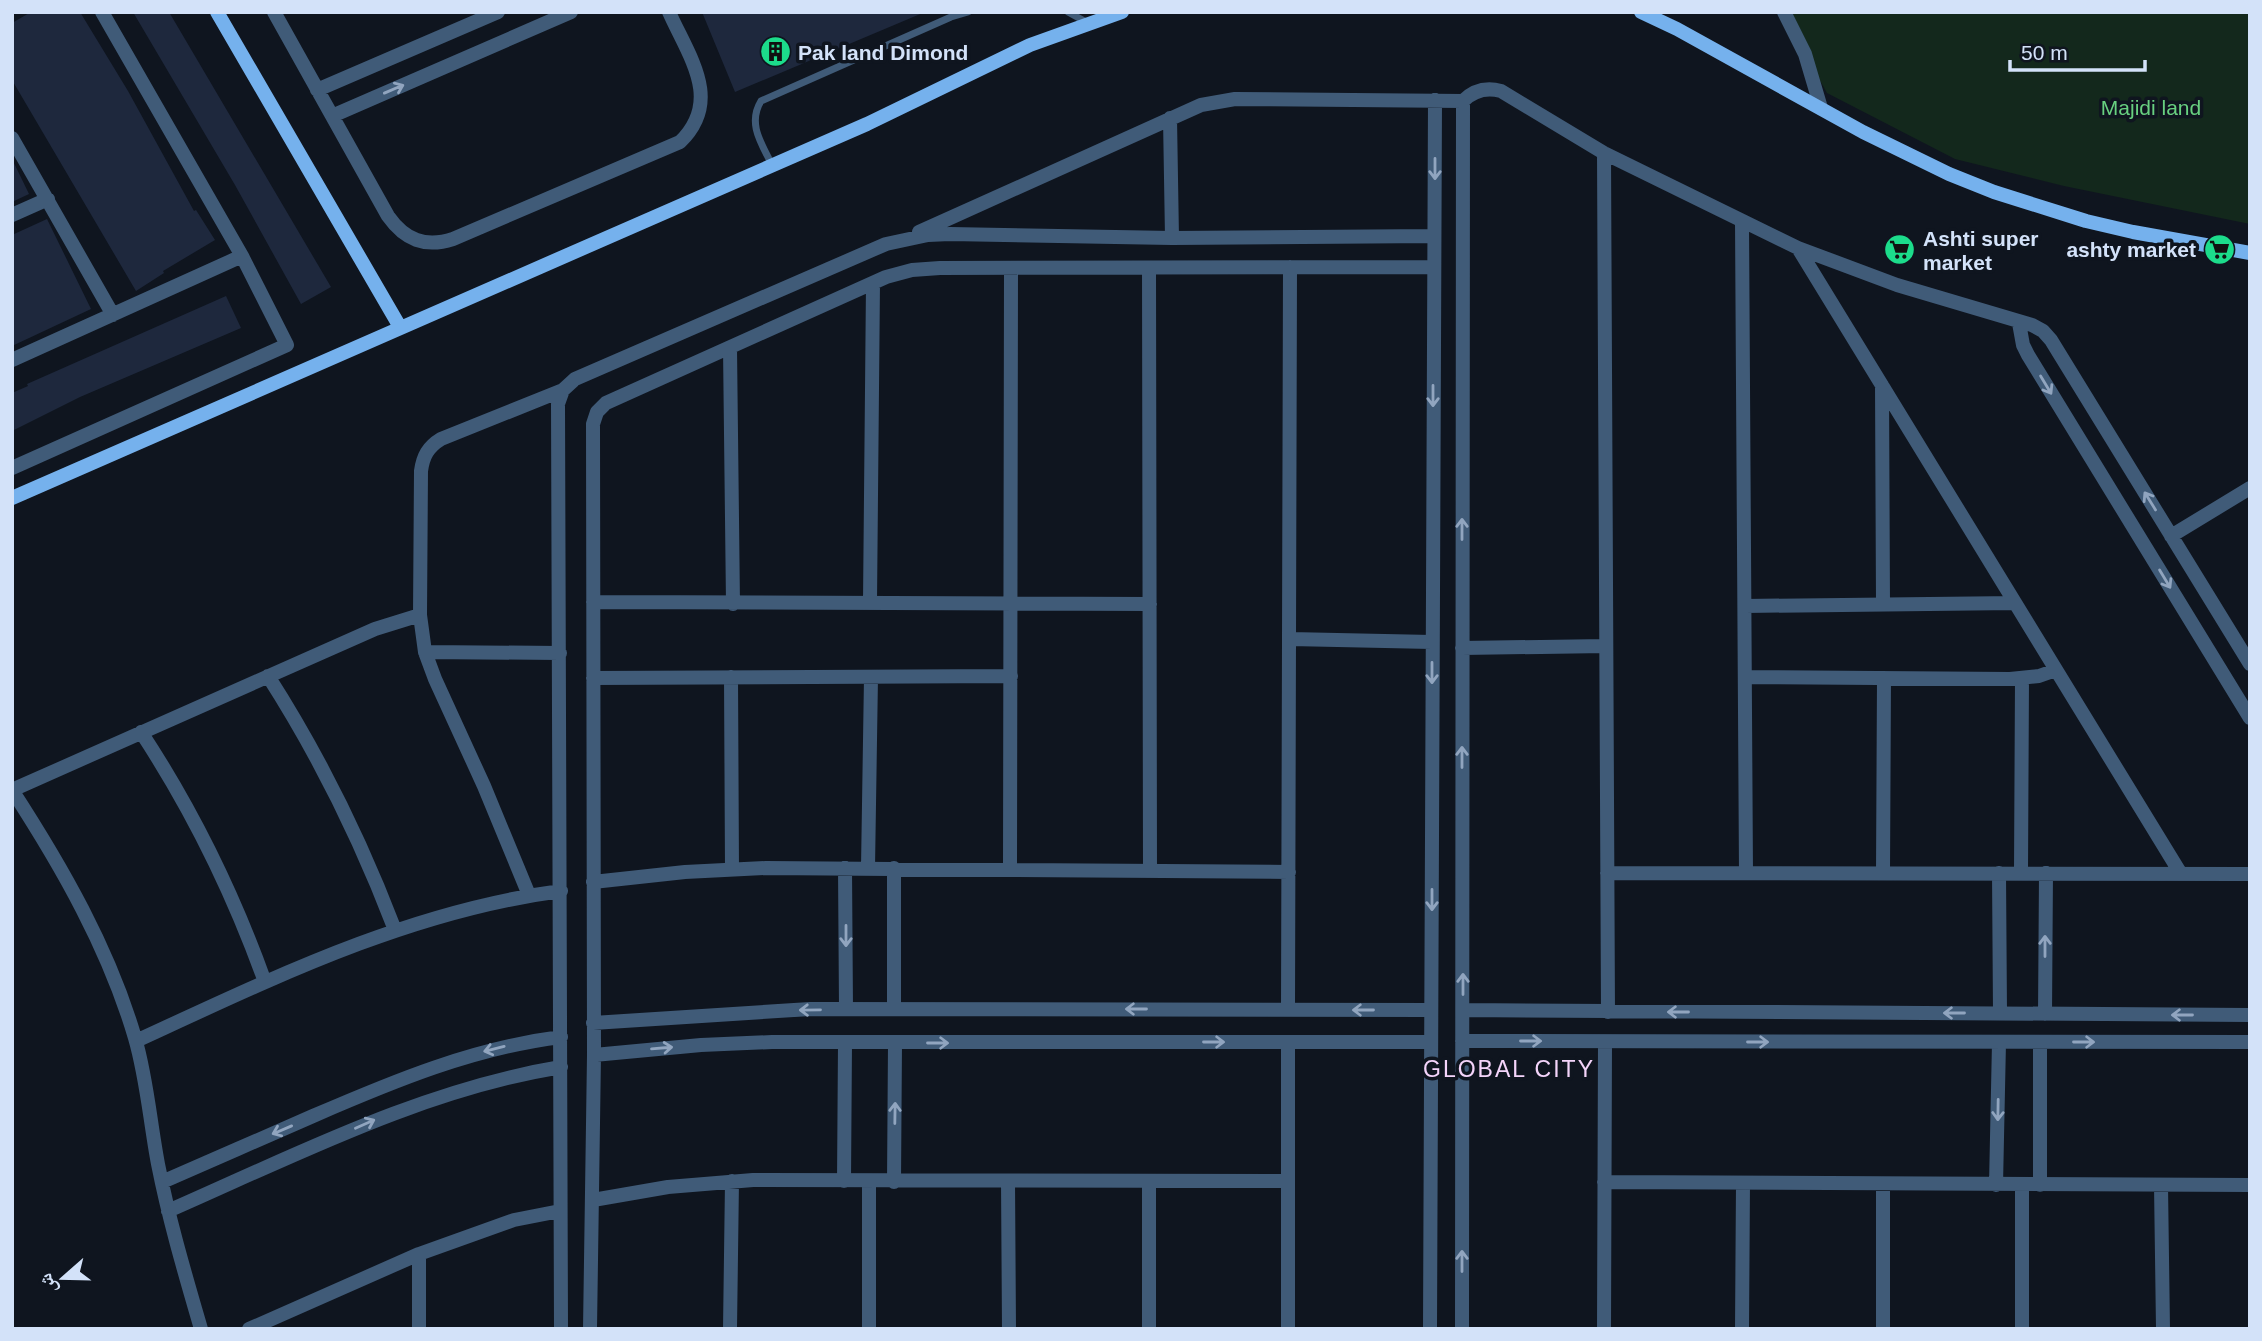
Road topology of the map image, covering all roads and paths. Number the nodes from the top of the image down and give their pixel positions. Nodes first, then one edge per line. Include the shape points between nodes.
1 (102, 12) edge
2 (217, 12) edge
3 (274, 12) edge
4 (498, 12) edge
5 (571, 12) edge
6 (669, 12) edge
7 (968, 12) edge
8 (1068, 12) edge
9 (1122, 12) edge
10 (1641, 12) edge
11 (1784, 12) edge
12 (1085, 17) edge
13 (317, 90) junction
14 (1435, 100) junction
15 (1463, 101) junction
16 (1821, 108) junction
17 (332, 116) junction
18 (1170, 118) junction
19 (14, 143) edge
20 (1604, 153) junction
21 (772, 165) junction
22 (48, 199) junction
23 (12, 215) edge
24 (1742, 222) junction
25 (1434, 236) junction
26 (906, 238) junction
27 (1171, 238) junction
28 (1798, 248) junction
29 (2250, 253) edge
30 (242, 256) junction
31 (1290, 267) junction
32 (1434, 267) junction
33 (1011, 268) junction
34 (1149, 268) junction
35 (873, 283) junction
36 (113, 316) junction
37 (2019, 323) junction
38 (400, 327) junction
39 (730, 348) junction
40 (12, 360) edge
41 (1882, 385) junction
42 (563, 390) junction
43 (12, 468) edge
44 (2250, 488) edge
45 (12, 498) edge
46 (2171, 536) junction
47 (593, 603) junction
48 (870, 603) junction
49 (2015, 603) junction
50 (733, 604) junction
51 (1011, 604) junction
52 (1150, 604) junction
53 (1883, 604) junction
54 (1745, 606) junction
55 (420, 615) junction
56 (1290, 639) junction
57 (1432, 642) junction
58 (1606, 646) junction
59 (1462, 648) junction
60 (425, 652) junction
61 (560, 653) junction
62 (2250, 664) edge
63 (2056, 670) junction
64 (268, 676) junction
65 (1011, 676) junction
66 (731, 677) junction
67 (871, 677) junction
68 (1745, 677) junction
69 (593, 678) junction
70 (1884, 678) junction
71 (2022, 679) junction
72 (2250, 718) edge
73 (141, 732) junction
74 (845, 868) junction
75 (868, 868) junction
76 (894, 868) junction
77 (732, 869) junction
78 (1010, 869) junction
79 (1150, 870) junction
80 (1289, 872) junction
81 (2021, 872) junction
82 (1607, 873) junction
83 (1746, 873) junction
84 (1883, 873) junction
85 (1999, 873) junction
86 (2046, 873) junction
87 (2181, 874) junction
88 (2250, 874) edge
89 (593, 882) junction
90 (561, 891) junction
91 (528, 895) junction
92 (395, 930) junction
93 (265, 982) junction
94 (894, 1008) junction
95 (846, 1009) junction
96 (1289, 1010) junction
97 (1432, 1010) junction
98 (1463, 1010) junction
99 (1608, 1012) junction
100 (2000, 1013) junction
101 (2045, 1014) junction
102 (2250, 1015) edge
103 (593, 1023) junction
104 (561, 1037) junction
105 (136, 1041) junction
106 (1462, 1041) junction
107 (1288, 1042) junction
108 (1431, 1042) junction
109 (1605, 1042) junction
110 (1999, 1042) junction
111 (2040, 1042) junction
112 (2250, 1042) edge
113 (845, 1043) junction
114 (895, 1043) junction
115 (594, 1055) junction
116 (561, 1067) junction
117 (732, 1181) junction
118 (844, 1181) junction
119 (1008, 1181) junction
120 (1288, 1181) junction
121 (162, 1182) junction
122 (869, 1182) junction
123 (894, 1182) junction
124 (1149, 1182) junction
125 (1604, 1182) junction
126 (1743, 1183) junction
127 (1883, 1184) junction
128 (1996, 1185) junction
129 (2022, 1185) junction
130 (2040, 1185) junction
131 (2161, 1185) junction
132 (2250, 1185) edge
133 (593, 1200) junction
134 (168, 1211) junction
135 (560, 1211) junction
136 (419, 1254) junction
137 (201, 1329) edge
138 (249, 1329) edge
139 (419, 1329) edge
140 (561, 1329) edge
141 (590, 1329) edge
142 (730, 1329) edge
143 (869, 1329) edge
144 (1009, 1329) edge
145 (1149, 1329) edge
146 (1288, 1329) edge
147 (1430, 1329) edge
148 (1462, 1329) edge
149 (1604, 1329) edge
150 (1742, 1329) edge
151 (1883, 1329) edge
152 (2022, 1329) edge
153 (2163, 1329) edge

1 - 30 street
2 - 38 street
3 - 13 street
4 - 13 street
17 -> 5 street
6 - 17 street via 702,91 702,105 691,132 667,149 441,243 416,241 395,227
7 - 21 lane via 761,101 754,127
8 - 12 lane
9 - 12 street
10 - 16 street
11 - 16 street via 1805,54
12 - 21 street via 867,124
13 - 17 street
14 - 15 street
14 - 18 street via 1236,99 1201,105
14 -> 25 street
15 - 20 street via 1476,91 1501,91
59 -> 15 street
16 - 29 street via 1938,169 2040,208 2133,232
18 - 26 street
18 - 27 street
19 - 22 street
20 - 24 street
20 - 58 street
21 - 38 street
22 - 23 street
22 - 36 street
24 - 28 street
24 - 54 street
25 - 27 street
25 - 32 street
26 - 27 street via 950,234
26 - 42 street via 575,379
28 - 37 street
28 - 41 street
30 - 36 street
30 - 43 street via 288,345
31 - 32 street
31 - 34 street
31 - 56 street
32 -> 57 street
33 - 34 street
33 - 35 street via 926,268
33 - 51 street
34 - 52 street
35 - 39 street
35 - 48 street
36 - 40 street
46 -> 37 street via 2051,340 2032,325
37 -> 72 street via 2028,355
38 - 45 street
39 - 47 street via 606,403 597,412 593,424
39 - 50 street
41 - 49 street
41 - 53 street
42 - 55 street via 441,439 424,455
42 - 61 street via 558,404
44 - 46 street
46 - 62 street
47 - 50 street
47 - 69 street
48 - 50 street
48 - 51 street
49 - 53 street
49 - 63 street
51 - 52 street
51 - 65 street
52 - 79 street
53 - 54 street
54 - 68 street
55 - 60 street
55 - 64 street via 375,629
56 - 57 street
56 - 80 street
57 -> 97 street
58 - 59 street
58 - 82 street
98 -> 59 street
60 - 61 street
60 - 91 street
61 - 90 street
63 - 71 street
63 - 87 street
64 - 73 street
64 - 92 street via 339,798
65 - 67 street
65 - 78 street
66 - 67 street
66 - 69 street
66 - 77 street
67 - 75 street
68 - 70 street
68 - 83 street
69 - 89 street
70 - 71 street
70 - 84 street
71 - 81 street
73 - 93 street via 211,852
73 - 105 street via 12,790 83,911
74 - 75 street
74 - 77 street
74 -> 95 street
75 - 76 street
76 - 78 street
76 - 94 street
77 - 89 street
78 - 79 street
79 - 80 street
80 - 96 street
81 - 85 street
81 - 86 street
82 - 83 street
82 - 99 street
83 - 84 street
84 - 85 street
85 - 100 street
86 - 87 street
101 -> 86 street
87 - 88 street
89 - 103 street
90 - 91 street
90 - 104 street
91 - 92 street
92 - 93 street
93 - 105 street
94 - 95 street
96 -> 94 street
95 -> 103 street
97 -> 96 street
97 - 108 street
98 - 99 street
98 - 106 street
100 -> 99 street
100 - 101 street
102 -> 101 street
103 - 115 street
104 - 116 street
104 -> 121 street via 502,1047 413,1074
105 - 121 street
106 -> 109 street
148 -> 106 street
107 - 108 street
114 -> 107 street
107 - 120 street
108 - 147 street
109 -> 110 street
109 - 125 street
110 - 111 street
110 -> 128 street
111 -> 112 street
111 - 130 street
113 - 114 street
115 -> 113 street via 736,1043
113 - 118 street
123 -> 114 street
115 - 133 street
134 -> 116 street via 408,1107 515,1074
116 - 135 street
117 - 118 street
117 - 133 street
117 - 142 street
118 - 122 street
119 - 123 street
119 - 124 street
119 - 144 street
120 - 124 street
120 - 146 street
121 - 134 street
122 - 123 street
122 - 143 street
124 - 145 street
125 - 126 street
125 - 149 street
126 - 127 street
126 - 150 street
127 - 128 street
127 - 151 street
128 - 129 street
129 - 130 street
129 - 152 street
130 - 131 street
131 - 132 street
131 - 153 street
133 - 141 street
134 - 137 street
135 - 136 street via 514,1220
135 - 140 street
136 - 138 street
136 - 139 street

